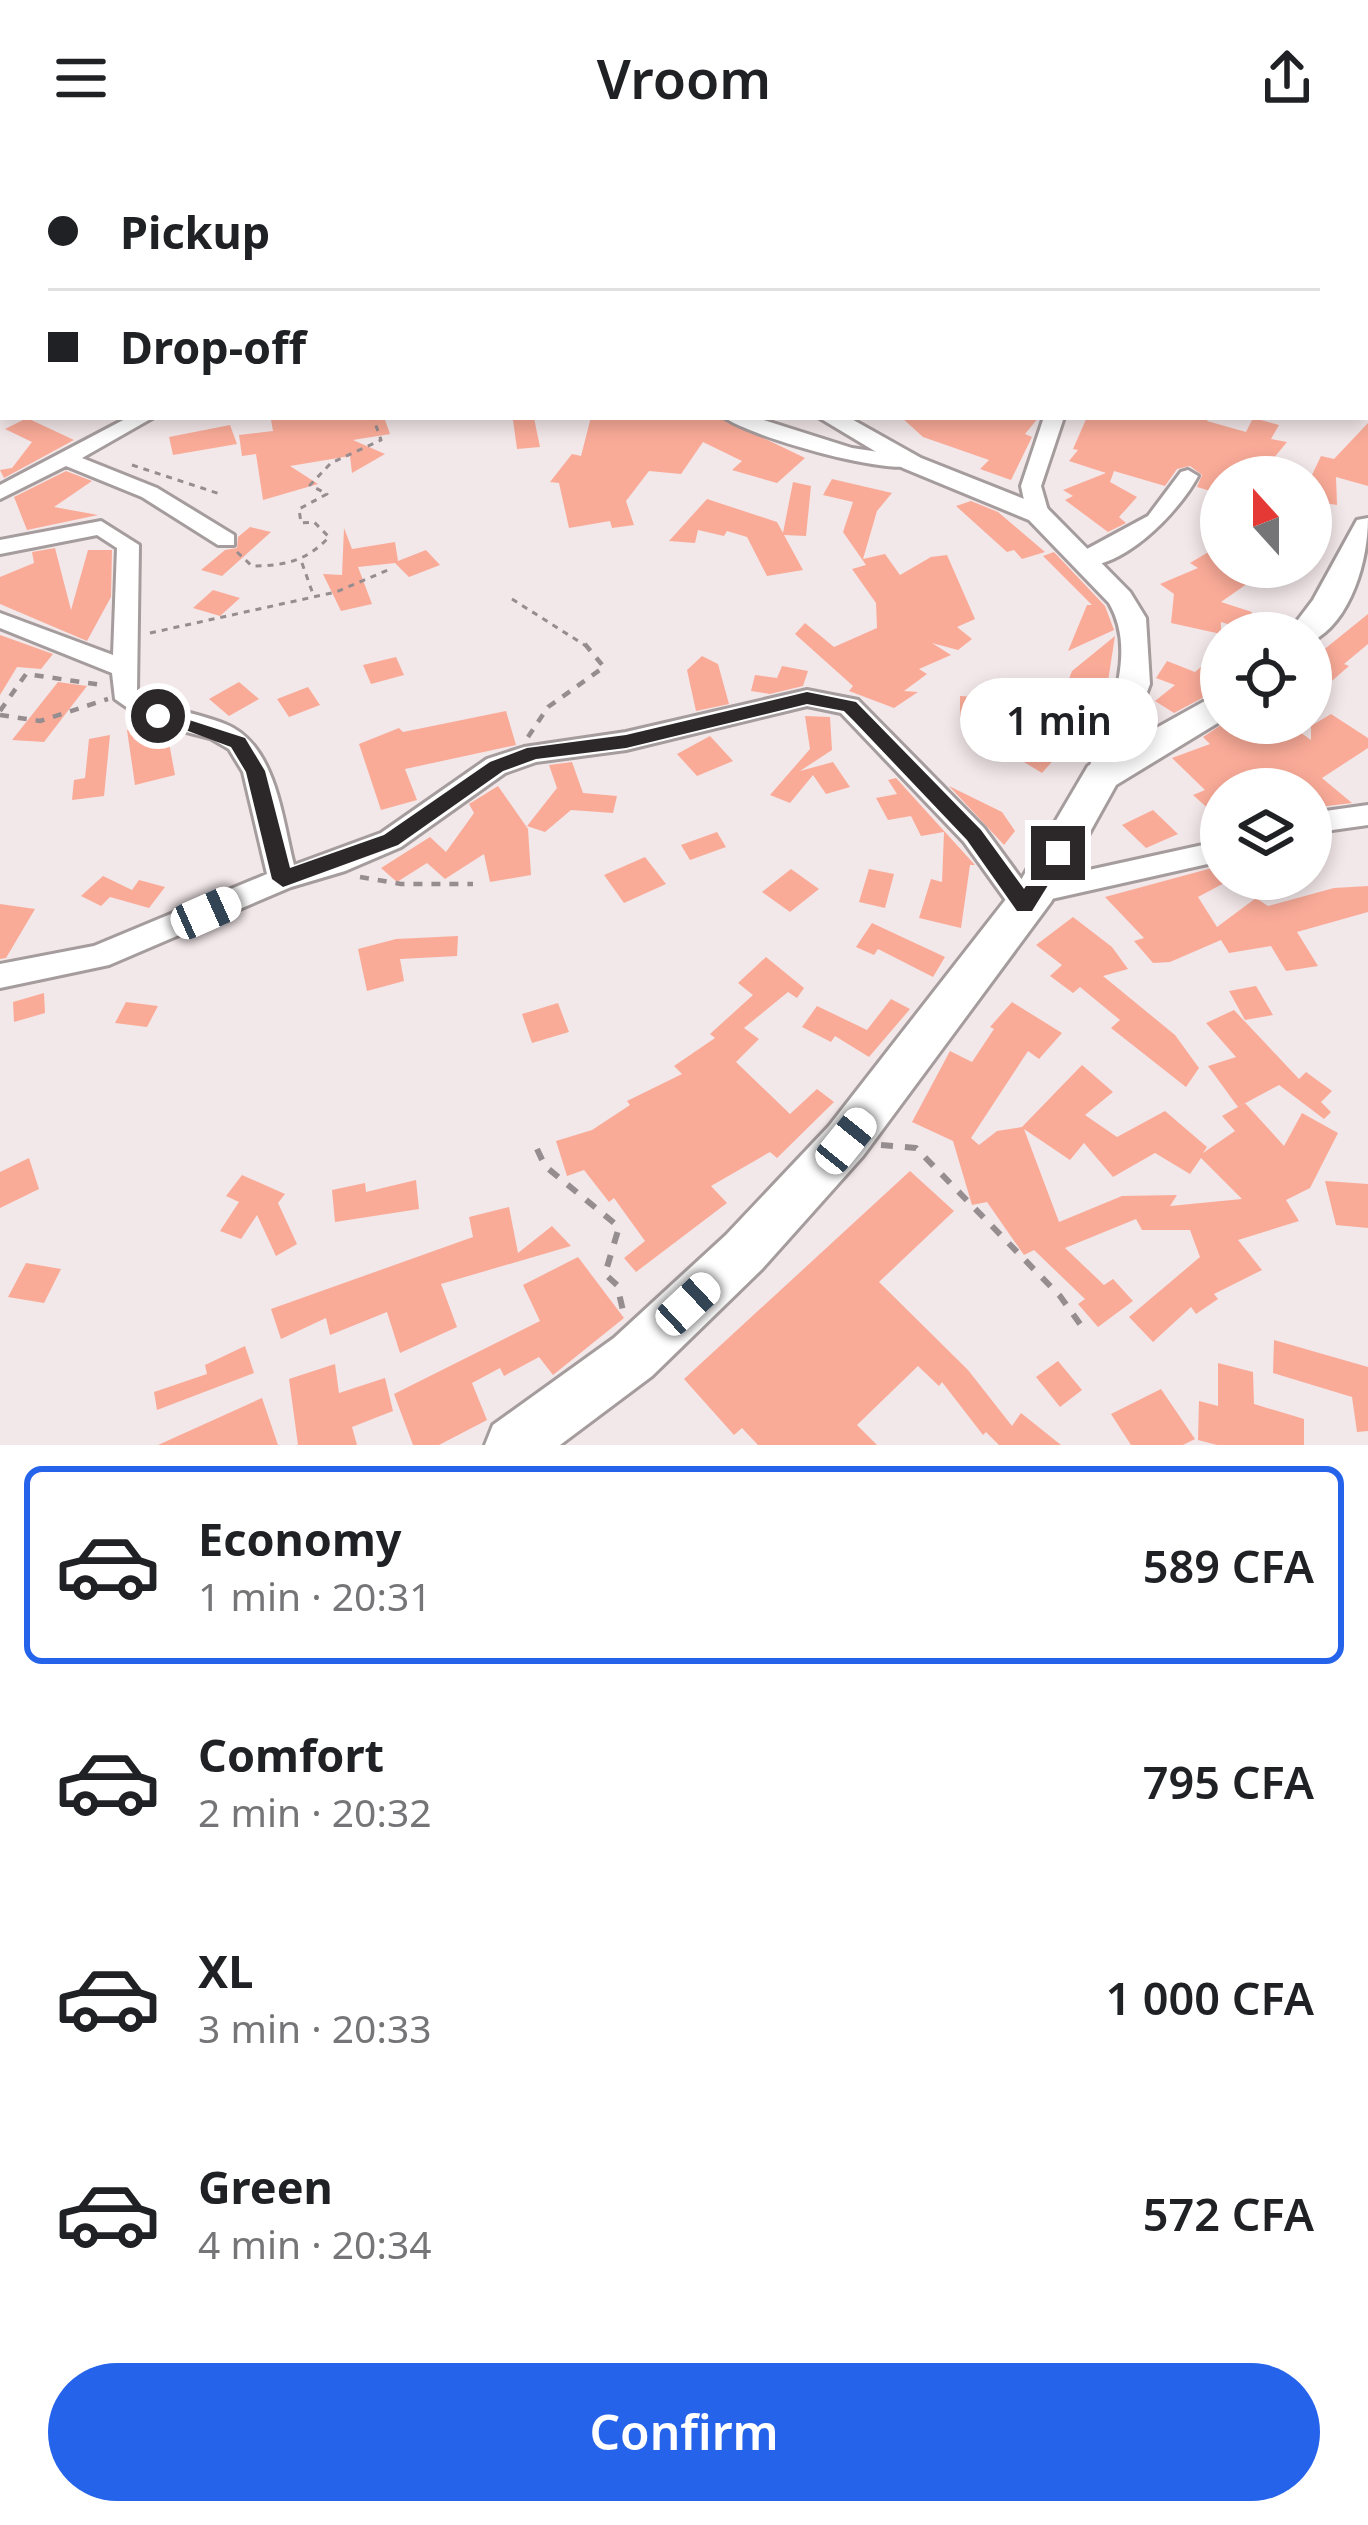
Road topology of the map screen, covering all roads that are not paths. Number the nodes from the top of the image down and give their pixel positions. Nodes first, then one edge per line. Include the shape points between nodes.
1 (139, 420) edge
2 (743, 420) edge
3 (1053, 420) edge
4 (860, 426) edge
5 (67, 460) junction
6 (912, 463) junction
7 (1188, 476) dead end
8 (0, 493) edge
9 (1038, 514) junction
10 (1366, 536) edge
11 (226, 540) road end
12 (0, 547) edge
13 (1082, 561) junction
14 (1321, 612) edge
15 (0, 620) edge
16 (123, 680) junction
17 (1200, 717) edge
18 (1102, 776) junction
19 (1368, 815) edge
20 (1332, 820) edge
21 (1200, 855) edge
22 (283, 879) junction
23 (1030, 898) junction
24 (0, 976) edge
25 (513, 1445) edge

1 - 5 street
2 - 6 street via 849,454
3 - 9 street via 1031,486
4 - 6 street
5 - 8 street
5 - 11 street via 98,467
6 - 9 street
7 - 13 street via 1153,527
9 - 13 street
10 - 14 main road
12 - 16 street via 79,529 115,532 128,545
13 - 18 street via 1120,598 1136,641 1136,684
15 - 16 street
16 - 22 street via 158,716 238,742 256,771
17 - 18 main road
18 - 23 main road
19 - 20 street
21 - 23 street
22 - 23 street via 391,840 496,766 533,753 626,741 807,698 849,706
22 - 24 street via 114,952
23 - 25 main road via 846,1141 743,1252 633,1357

